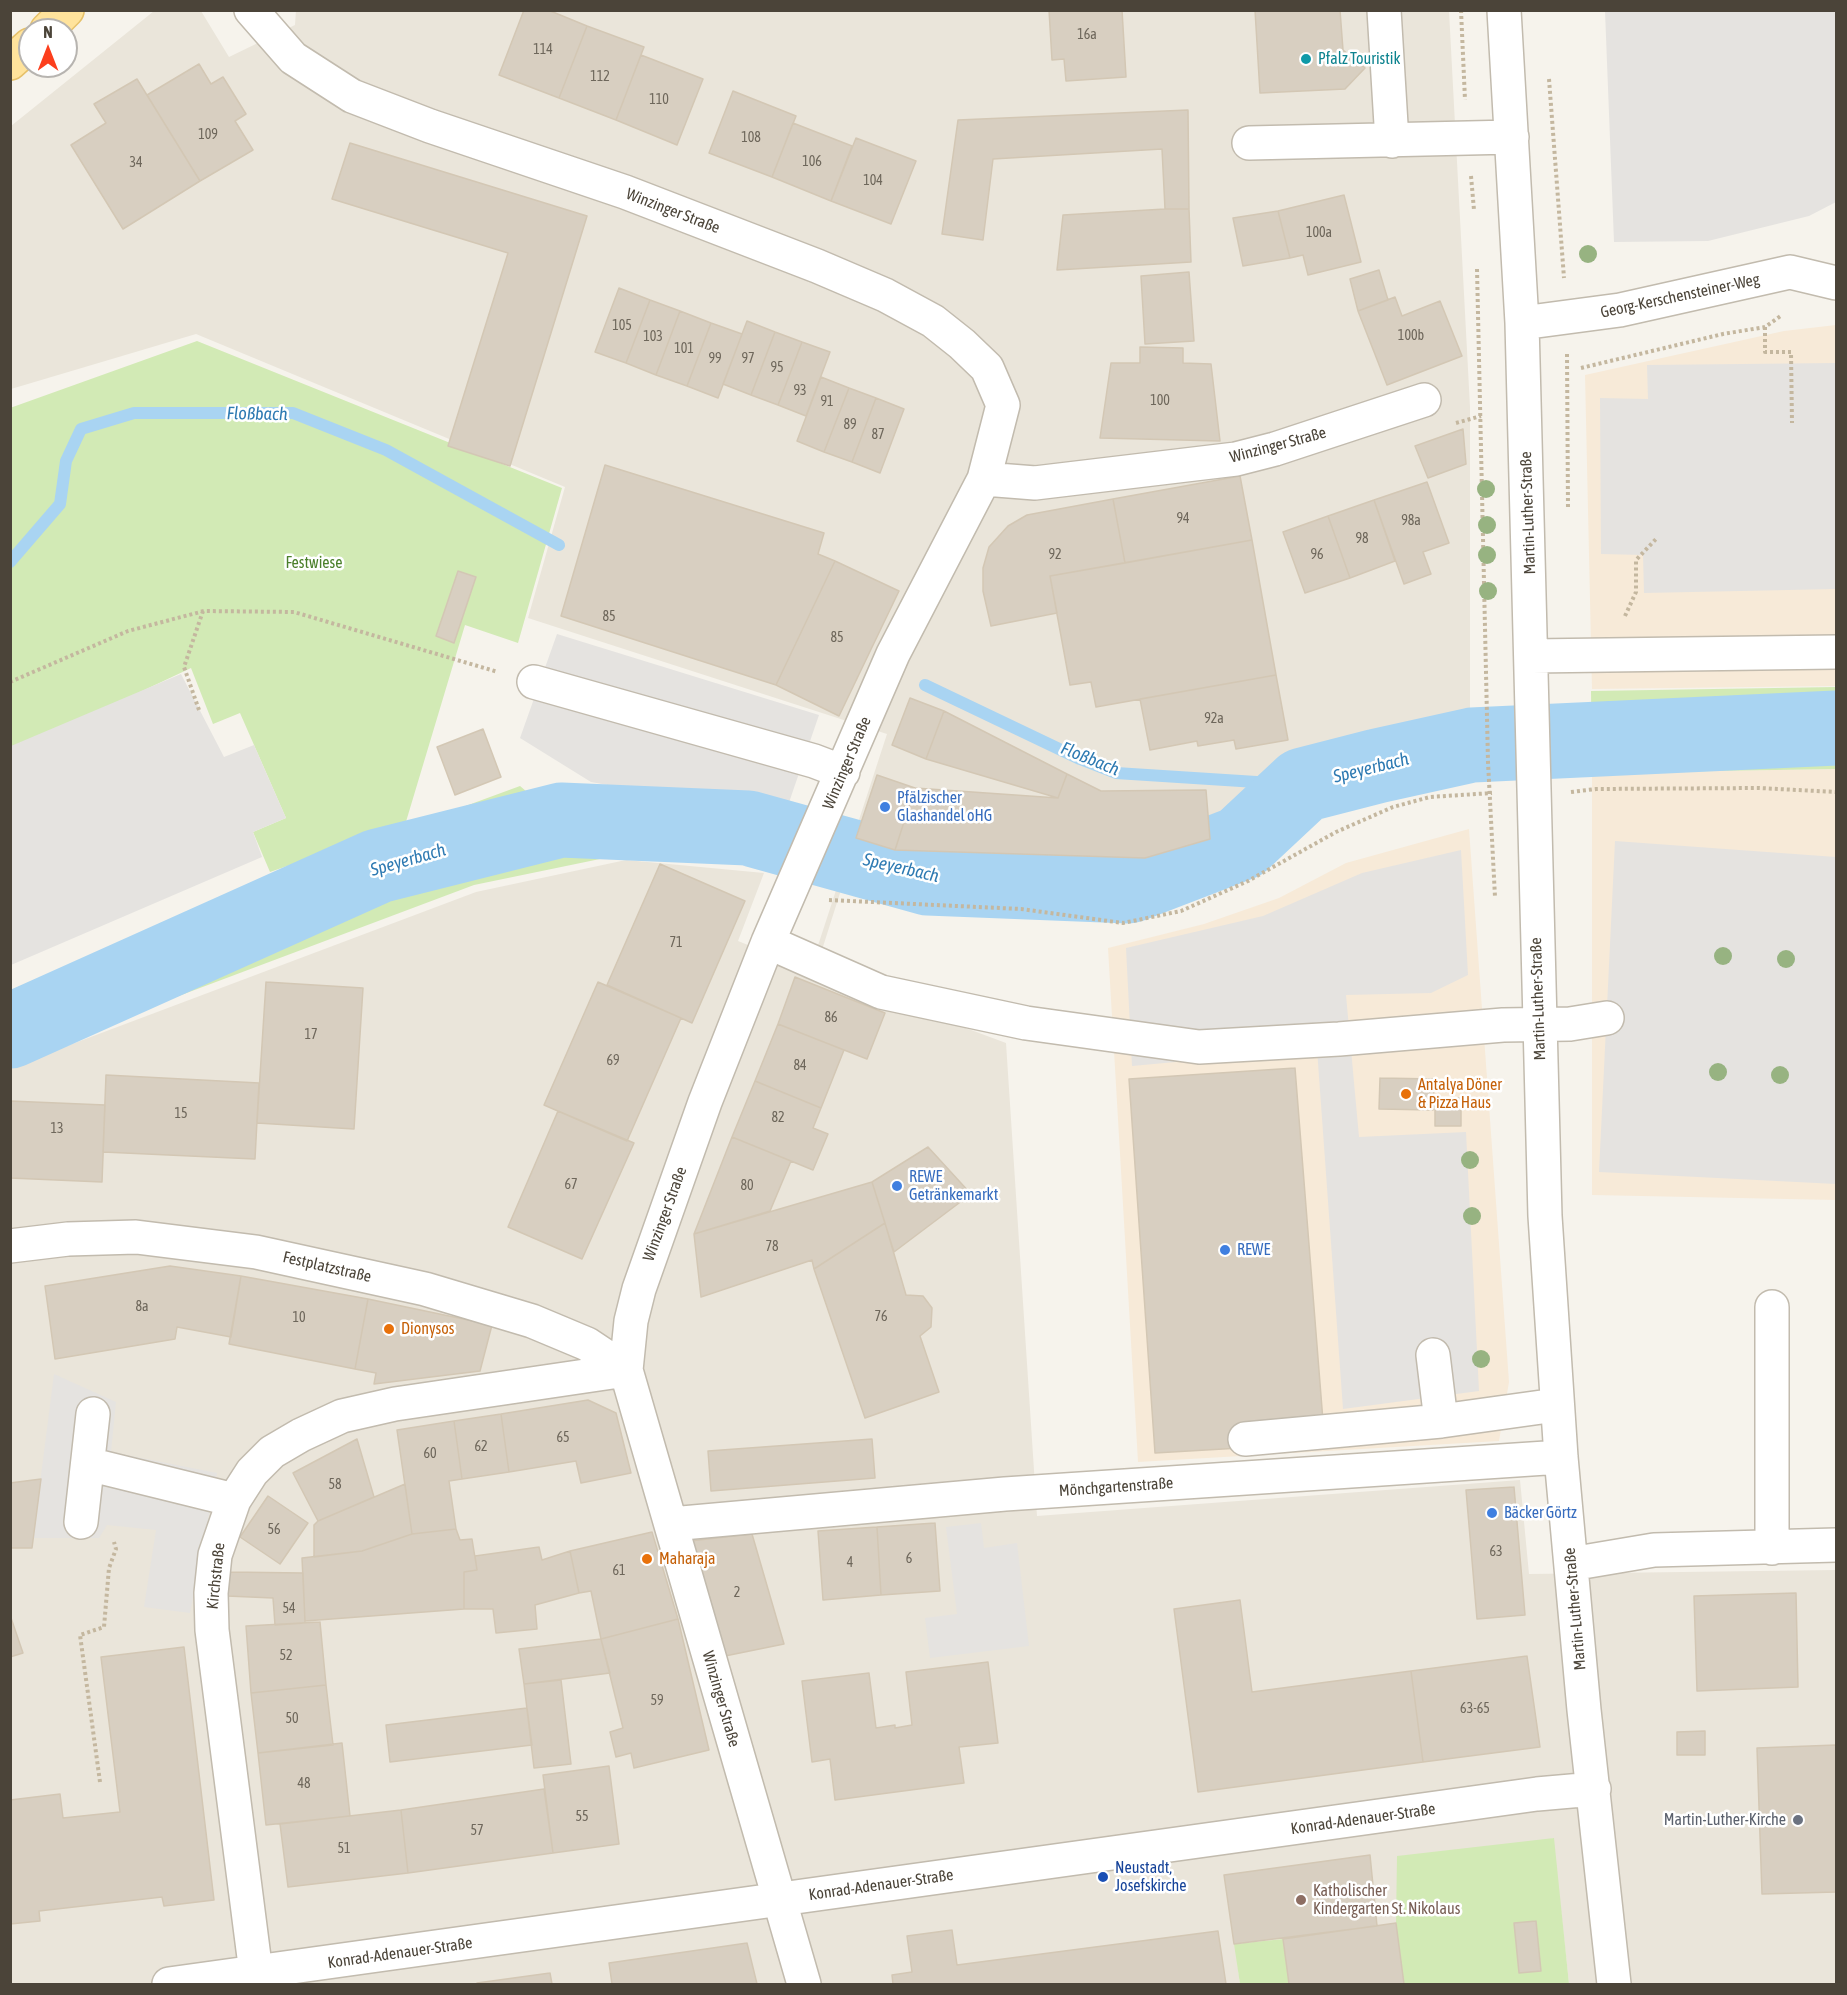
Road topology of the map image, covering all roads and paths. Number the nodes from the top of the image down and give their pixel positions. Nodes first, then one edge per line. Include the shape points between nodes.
1 (1384, 10) edge
2 (1504, 10) edge
3 (253, 11) edge
4 (1549, 75) dead end
5 (1512, 137) junction
6 (1392, 141) junction
7 (1249, 143) dead end
8 (1836, 283) edge
9 (1567, 319) junction
10 (1522, 323) junction
11 (1765, 327) dead end
12 (1479, 329) dead end
13 (1723, 334) dead end
14 (1581, 368) dead end
15 (1424, 400) dead end
16 (1481, 416) junction
17 (1791, 423) dead end
18 (1449, 425) dead end
19 (984, 479) junction
20 (1657, 538) dead end
21 (204, 611) junction
22 (1836, 652) edge
23 (1626, 654) junction
24 (1532, 656) junction
25 (10, 681) edge
26 (534, 682) joint
27 (199, 710) dead end
28 (843, 772) junction
29 (1533, 779) junction
30 (1836, 792) edge
31 (1489, 793) junction
32 (790, 895) junction
33 (768, 942) junction
34 (1607, 1018) dead end
35 (1539, 1025) junction
36 (10, 1246) edge
37 (1772, 1307) dead end
38 (1433, 1354) dead end
39 (626, 1370) junction
40 (1557, 1405) junction
41 (93, 1414) dead end
42 (1441, 1420) junction
43 (1245, 1439) dead end
44 (1561, 1457) junction
45 (88, 1464) junction
46 (234, 1500) junction
47 (81, 1522) joint
48 (671, 1524) junction
49 (1836, 1545) edge
50 (1772, 1548) junction
51 (1571, 1564) junction
52 (100, 1782) dead end
53 (1594, 1789) junction
54 (779, 1899) junction
55 (358, 1972) edge
56 (256, 1973) junction
57 (169, 1984) edge
58 (804, 1984) edge
59 (1614, 1984) edge

1 - 6 street
2 - 5 street, Martin-Luther-Straße
3 - 19 street, Winzinger Straße via 293,58 351,96 625,192 818,266 933,321 987,368 1003,405
4 - 9 path
5 - 6 street
5 - 10 street, Martin-Luther-Straße
6 - 7 street
8 - 9 street, Georg-Kerschensteiner-Weg via 1790,273
9 - 10 street, Georg-Kerschensteiner-Weg
10 - 24 street, Martin-Luther-Straße
11 - 17 path via 1765,352 1791,352
12 - 16 path
13 - 14 path
15 - 19 street, Winzinger Straße via 1236,459 1035,483
16 - 18 path
16 - 31 path
19 - 28 street, Winzinger Straße via 893,654
20 - 23 path via 1636,560 1636,592 1624,612
21 - 25 path via 128,631
21 - 26 path via 294,612 313,616
21 - 27 path via 184,667
22 - 23 street
23 - 24 street
24 - 29 street, Martin-Luther-Straße
26 - 28 street
28 - 32 street, Winzinger Straße
29 - 30 path via 1573,792 1759,788
29 - 31 path
29 - 35 street, Martin-Luther-Straße
31 - 32 path via 1430,797 1393,807 1181,911 1123,923 1021,909
32 - 33 street, Winzinger Straße
33 - 35 street via 880,992 1026,1023 1199,1047
33 - 39 street, Winzinger Straße via 705,1102 639,1288 630,1321
34 - 35 street
35 - 40 street, Martin-Luther-Straße via 1545,1216
36 - 39 street, Festplatzstraße via 136,1237 256,1252 424,1289 532,1321 587,1344
37 - 50 street
38 - 42 street
39 - 46 street, Kirchstraße via 395,1404 342,1416 272,1452 252,1472
39 - 48 street, Winzinger Straße
40 - 42 street
40 - 44 street, Martin-Luther-Straße
41 - 45 street
42 - 43 street
44 - 48 street, Mönchgartenstraße via 1005,1494
44 - 51 street, Martin-Luther-Straße
45 - 46 street
45 - 47 street
46 - 56 street, Kirchstraße via 215,1555 212,1630
47 - 52 path via 97,1527 116,1549 109,1568 104,1628 80,1635
48 - 54 street, Winzinger Straße
49 - 50 street
50 - 51 street via 1654,1550
51 - 53 street, Martin-Luther-Straße
53 - 54 street, Konrad-Adenauer-Straße
53 - 59 street, Martin-Luther-Straße
54 - 55 street, Konrad-Adenauer-Straße
54 - 58 street, Winzinger Straße
55 - 56 street, Konrad-Adenauer-Straße
56 - 57 street, Konrad-Adenauer-Straße

